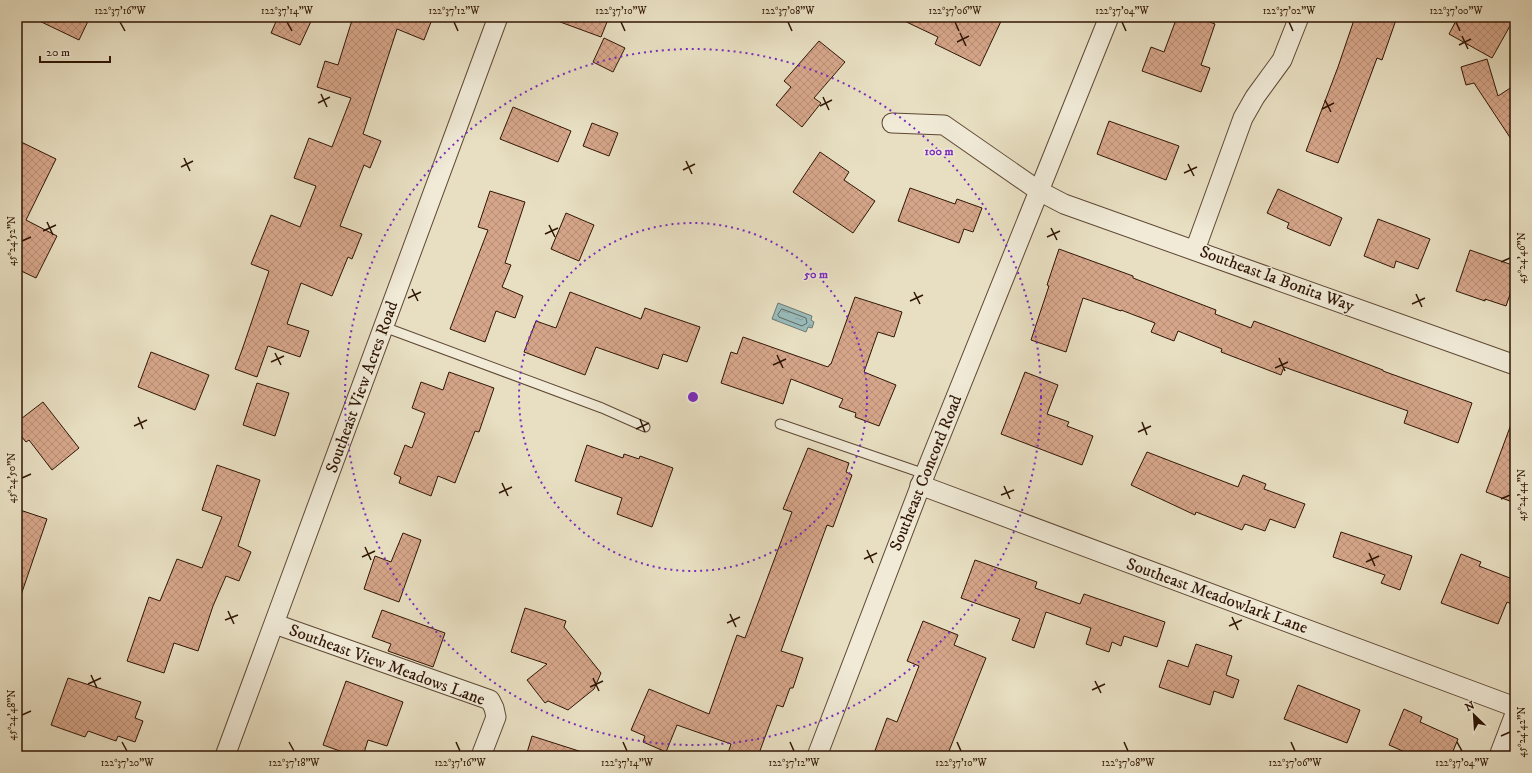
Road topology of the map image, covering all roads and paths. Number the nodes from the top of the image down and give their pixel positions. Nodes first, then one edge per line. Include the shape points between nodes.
1 (498, 17) edge
2 (1109, 17) edge
3 (1299, 17) edge
4 (892, 123) dead end
5 (1039, 191) junction
6 (1195, 250) junction
7 (384, 327) junction
8 (1515, 365) edge
9 (780, 424) dead end
10 (645, 427) dead end
11 (922, 480) junction
12 (275, 624) junction
13 (1515, 707) edge
14 (1515, 714) edge
15 (225, 756) edge
16 (482, 756) edge
17 (817, 756) edge
18 (1499, 756) edge

1 - 7 street, Southeast View Acres Road
2 - 5 street, Southeast Concord Road
3 - 6 street via 1282,60 1243,118
4 - 5 street, Southeast la Bonita Way via 944,125
5 - 6 street, Southeast la Bonita Way via 1064,204
5 - 11 street, Southeast Concord Road
6 - 8 street, Southeast la Bonita Way
7 - 10 lane via 602,408
7 - 12 street, Southeast View Acres Road
9 - 11 lane
11 - 13 street, Southeast Meadowlark Lane
11 - 17 street, Southeast Concord Road
12 - 15 street, Southeast View Acres Road
12 - 16 street, Southeast View Meadows Lane via 490,700 496,717
14 - 18 street

